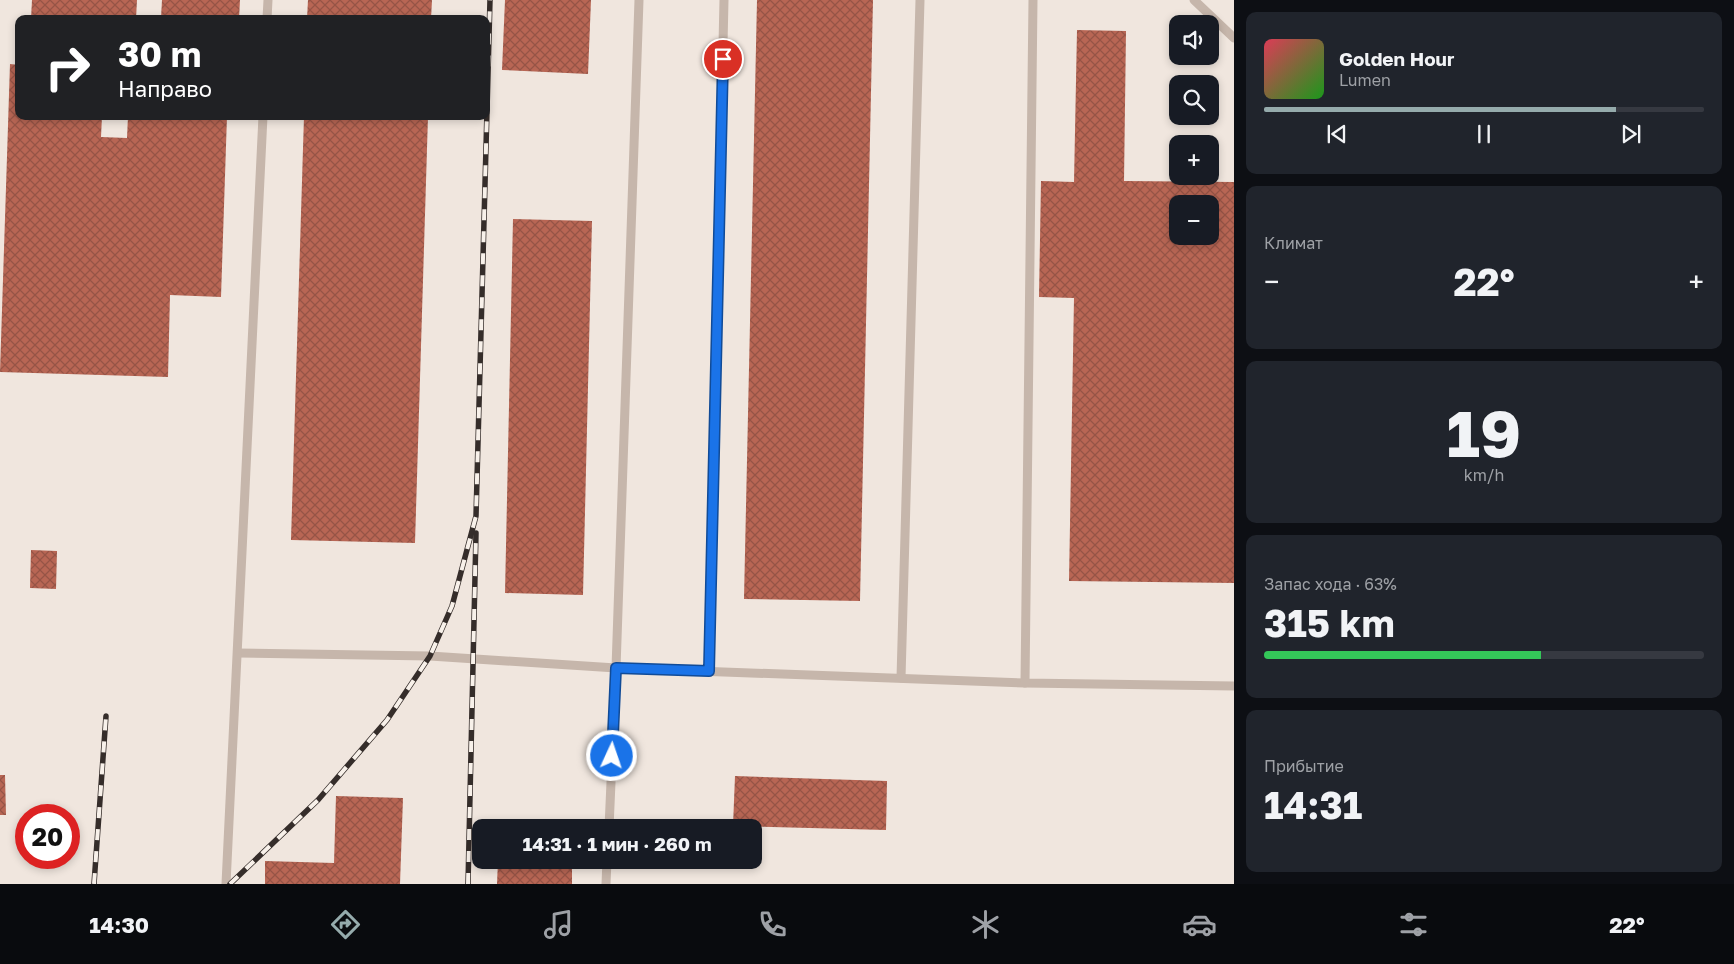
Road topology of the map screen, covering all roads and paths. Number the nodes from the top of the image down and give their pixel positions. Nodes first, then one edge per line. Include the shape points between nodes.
1 (268, 0) edge
2 (640, 0) edge
3 (724, 0) edge
4 (920, 0) edge
5 (1032, 0) edge
6 (1194, 0) edge
7 (267, 15) edge
8 (1234, 38) edge
9 (263, 120) edge
10 (238, 652) junction
11 (616, 668) junction
12 (709, 671) junction
13 (901, 678) junction
14 (1025, 683) junction
15 (1234, 686) edge
16 (609, 819) edge
17 (607, 869) edge
18 (226, 884) edge
19 (606, 884) edge

1 - 7 lane
2 - 11 lane
3 - 12 lane
4 - 13 lane
5 - 14 lane
6 - 8 lane
9 - 10 lane
10 - 11 lane via 430,656
10 - 18 lane
11 - 12 lane
11 - 16 lane
12 - 13 lane
13 - 14 lane
14 - 15 lane
17 - 19 lane

